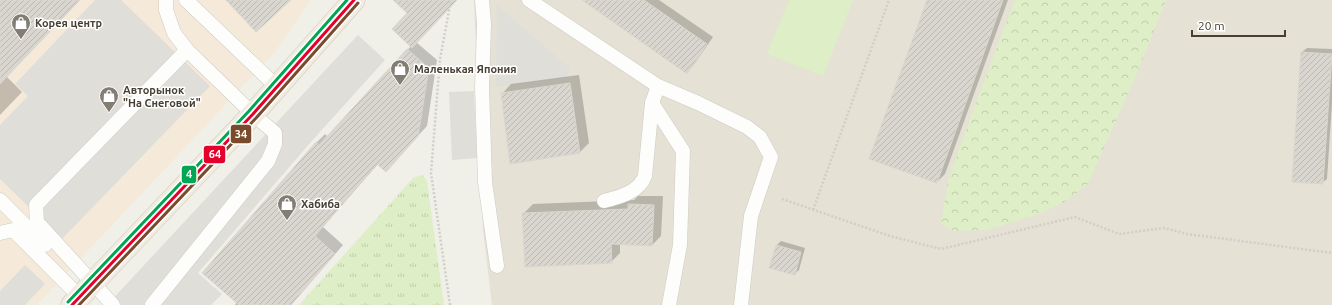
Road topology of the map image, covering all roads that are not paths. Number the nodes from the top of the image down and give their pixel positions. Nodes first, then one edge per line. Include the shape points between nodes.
1 (166, 0) edge
2 (186, 0) edge
3 (354, 0) edge
4 (482, 0) edge
5 (529, 0) edge
6 (187, 50) junction
7 (658, 86) junction
8 (277, 87) junction
9 (652, 103) junction
10 (253, 114) junction
11 (0, 200) edge
12 (604, 200) dead end
13 (0, 233) edge
14 (497, 266) dead end
15 (83, 293) edge
16 (113, 305) edge
17 (152, 305) edge
18 (669, 305) edge
19 (741, 305) edge

1 - 6 lane via 166,10 174,33
2 - 8 lane
3 - 8 main road
4 - 14 lane via 485,182
5 - 7 lane
6 - 10 lane
6 - 15 lane via 36,205 37,222
7 - 9 lane
7 - 19 lane via 748,127 760,137 771,157 751,216
8 - 10 main road
9 - 12 lane via 642,184 622,196
9 - 18 lane via 683,151 680,245
10 - 15 main road
10 - 17 lane via 275,133 275,144 268,160
11 - 15 lane via 30,229
13 - 15 lane via 13,230
15 - 16 lane

